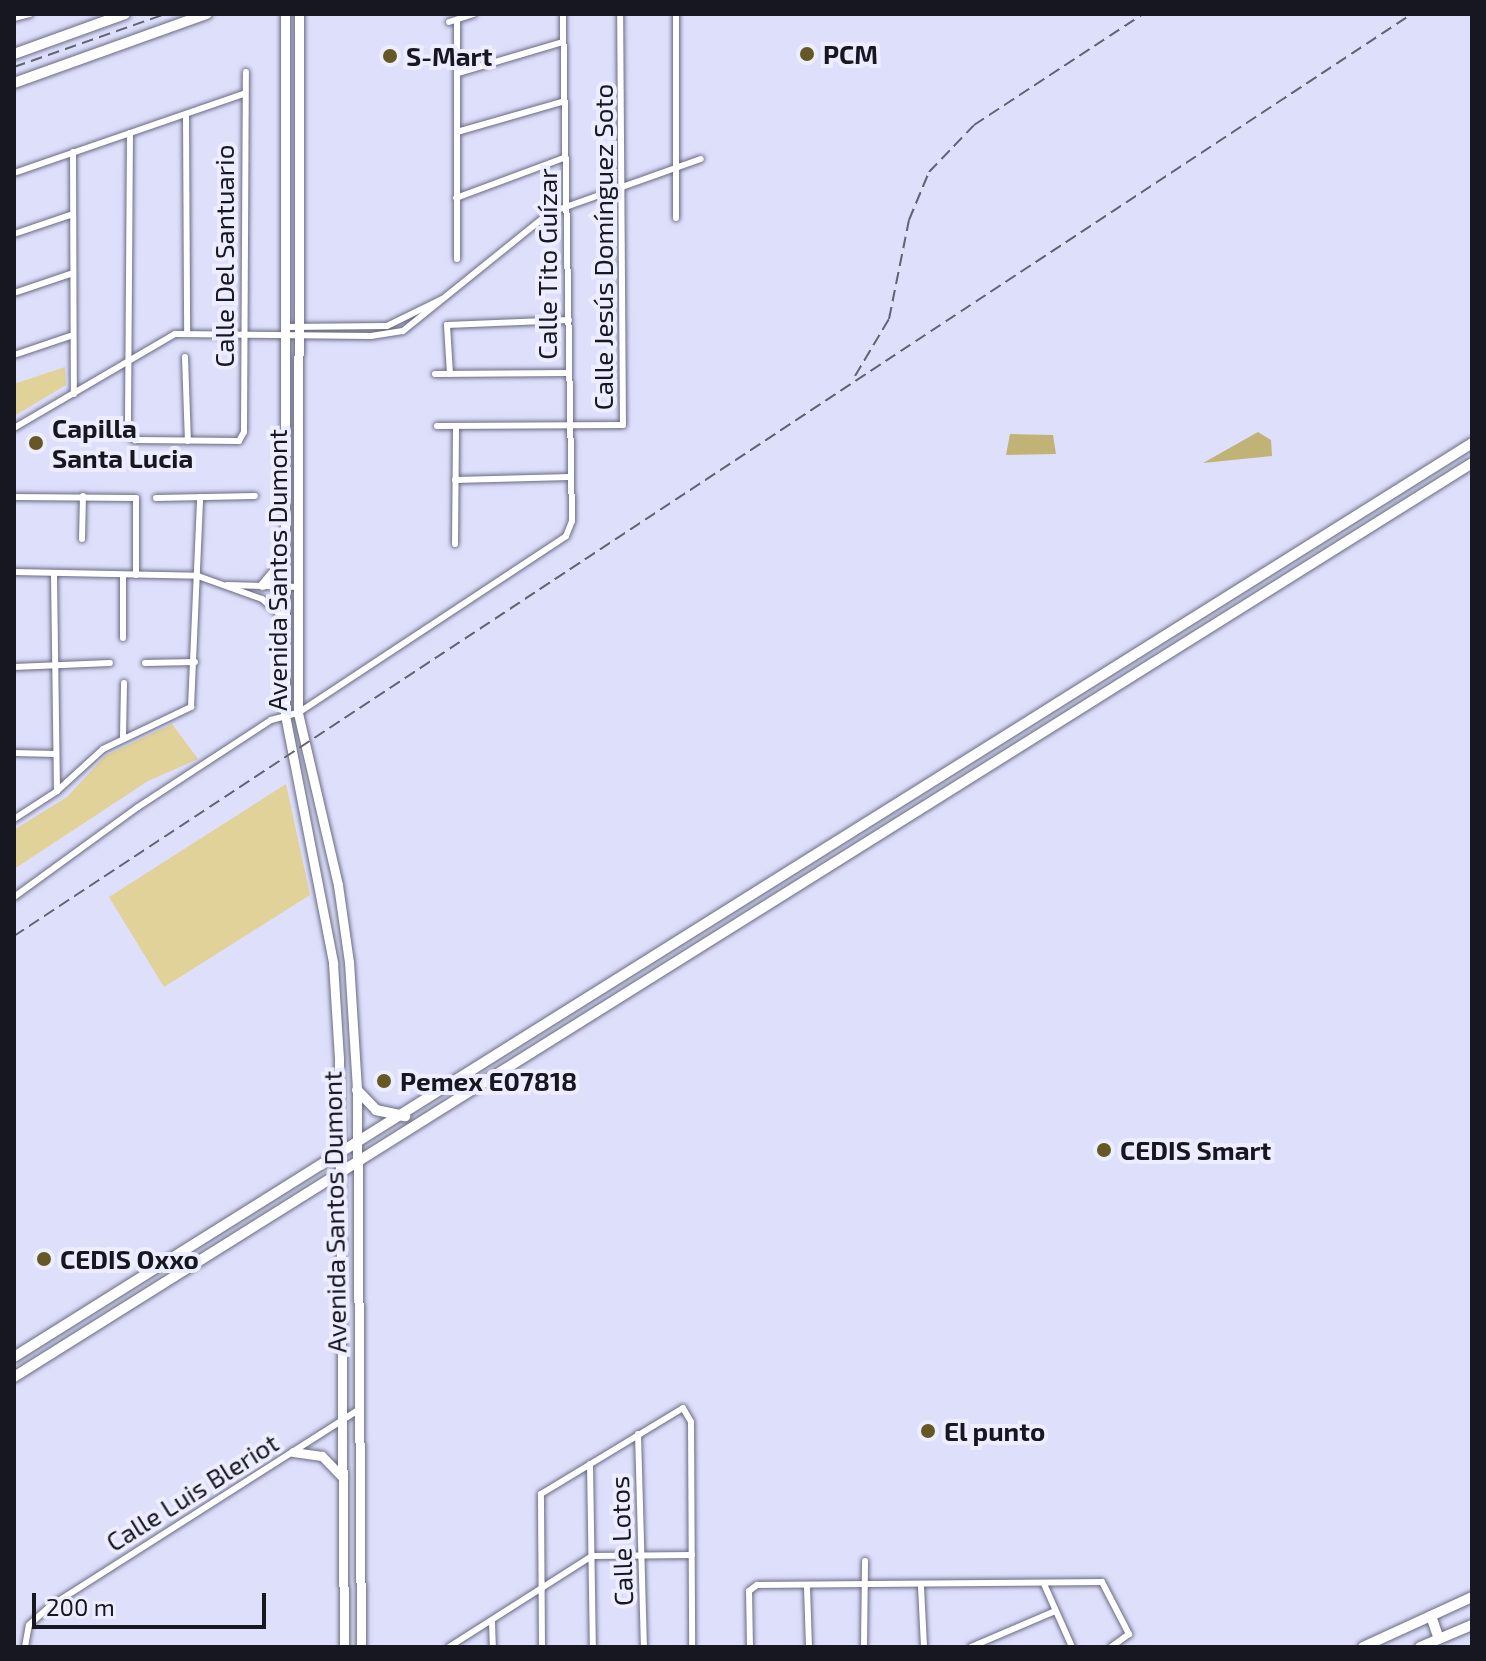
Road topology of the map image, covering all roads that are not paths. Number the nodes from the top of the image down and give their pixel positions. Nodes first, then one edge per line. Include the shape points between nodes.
1 (30, 14) edge
2 (125, 14) edge
3 (207, 14) edge
4 (285, 14) edge
5 (299, 14) edge
6 (474, 14) edge
7 (563, 14) edge
8 (620, 14) edge
9 (676, 14) edge
10 (14, 18) edge
11 (563, 42) junction
12 (14, 54) edge
13 (246, 72) dead end
14 (458, 73) junction
15 (14, 83) edge
16 (244, 94) junction
17 (565, 101) junction
18 (186, 115) junction
19 (457, 132) junction
20 (130, 133) junction
21 (73, 152) junction
22 (566, 157) junction
23 (701, 159) dead end
24 (678, 167) junction
25 (14, 173) edge
26 (625, 186) junction
27 (456, 198) junction
28 (568, 206) junction
29 (70, 215) junction
30 (676, 218) dead end
31 (14, 234) edge
32 (457, 259) dead end
33 (70, 274) junction
34 (14, 293) edge
35 (433, 306) junction
36 (569, 320) junction
37 (447, 325) junction
38 (187, 331) junction
39 (243, 331) junction
40 (280, 331) junction
41 (298, 331) junction
42 (70, 336) junction
43 (14, 355) edge
44 (130, 357) junction
45 (185, 357) dead end
46 (568, 373) junction
47 (435, 374) dead end
48 (450, 374) junction
49 (74, 394) junction
50 (437, 426) dead end
51 (456, 427) junction
52 (14, 428) edge
53 (569, 428) junction
54 (188, 441) junction
55 (1472, 443) edge
56 (1472, 463) edge
57 (570, 477) junction
58 (455, 480) junction
59 (83, 496) junction
60 (255, 496) dead end
61 (14, 497) edge
62 (200, 497) junction
63 (156, 498) dead end
64 (82, 539) dead end
65 (455, 544) dead end
66 (285, 558) junction
67 (14, 572) edge
68 (123, 575) junction
69 (136, 575) junction
70 (54, 576) junction
71 (198, 576) junction
72 (227, 585) junction
73 (262, 585) junction
74 (285, 586) junction
75 (300, 587) junction
76 (285, 619) junction
77 (123, 638) dead end
78 (195, 662) junction
79 (110, 663) dead end
80 (145, 663) dead end
81 (55, 666) junction
82 (14, 667) edge
83 (1111, 673) junction
84 (124, 683) dead end
85 (1120, 684) junction
86 (298, 713) junction
87 (285, 715) junction
88 (123, 737) junction
89 (14, 753) edge
90 (56, 754) junction
91 (57, 791) junction
92 (14, 819) edge
93 (14, 897) edge
94 (357, 1090) junction
95 (405, 1116) junction
96 (358, 1141) junction
97 (343, 1150) junction
98 (355, 1161) junction
99 (342, 1169) junction
100 (342, 1247) junction
101 (355, 1248) junction
102 (14, 1357) edge
103 (14, 1377) edge
104 (358, 1410) junction
105 (342, 1419) junction
106 (638, 1434) junction
107 (293, 1452) junction
108 (590, 1464) junction
109 (343, 1478) junction
110 (692, 1555) junction
111 (592, 1556) junction
112 (643, 1556) junction
113 (865, 1561) dead end
114 (1044, 1584) junction
115 (862, 1585) junction
116 (807, 1587) junction
117 (921, 1587) junction
118 (541, 1589) junction
119 (1472, 1597) edge
120 (1055, 1611) junction
121 (1431, 1616) junction
122 (492, 1622) junction
123 (1472, 1625) edge
124 (1439, 1639) junction
125 (25, 1647) edge
126 (344, 1647) edge
127 (361, 1647) edge
128 (449, 1647) edge
129 (493, 1647) edge
130 (542, 1647) edge
131 (593, 1647) edge
132 (644, 1647) edge
133 (692, 1647) edge
134 (750, 1647) edge
135 (809, 1647) edge
136 (864, 1647) edge
137 (924, 1647) edge
138 (971, 1647) edge
139 (1072, 1647) edge
140 (1111, 1647) edge
141 (1363, 1647) edge
142 (1420, 1647) edge

1 - 10 street
2 - 12 main road
3 - 15 main road
4 - 40 main road, Avenida Santos Dumont
5 - 41 main road, Avenida Santos Dumont
6 - 14 street via 453,21
7 - 11 street, Calle Tito Guízar
8 - 26 street, Calle Jesús Domínguez Soto
9 - 24 street
11 - 14 street
11 - 17 street, Calle Tito Guízar
13 - 16 street, Calle Del Santuario
14 - 19 street
16 - 18 street
16 - 39 street, Calle Del Santuario
17 - 19 street
17 - 22 street, Calle Tito Guízar
18 - 20 street
18 - 38 street
19 - 27 street
20 - 21 street
20 - 44 street
21 - 25 street
21 - 29 street
22 - 27 street
22 - 28 street, Calle Tito Guízar
23 - 24 street
24 - 26 street
24 - 30 street
26 - 28 street
26 - 53 street, Calle Jesús Domínguez Soto via 624,423 619,428
27 - 32 street
28 - 35 street via 539,220
28 - 36 street, Calle Tito Guízar
29 - 31 street
29 - 33 street
33 - 34 street
33 - 42 street
35 - 37 street
35 - 41 street via 412,327 388,334
36 - 37 street
36 - 46 street, Calle Tito Guízar
37 - 48 street
38 - 39 street
38 - 44 street
39 - 40 street
39 - 54 street, Calle Del Santuario via 241,440
40 - 41 street
40 - 66 main road, Avenida Santos Dumont
41 - 75 main road, Avenida Santos Dumont
42 - 43 street
42 - 49 street
44 - 49 street
44 - 54 street via 129,437
45 - 54 street
46 - 48 street
46 - 53 street, Calle Tito Guízar
47 - 48 street
49 - 52 street
50 - 51 street
51 - 53 street
51 - 58 street
53 - 57 street, Calle Tito Guízar
55 - 83 main road
56 - 85 main road
57 - 58 street
57 - 86 street, Calle Tito Guízar via 570,529 558,543
58 - 65 street
59 - 61 street
59 - 64 street
59 - 69 street via 136,498
60 - 62 street
62 - 63 street
62 - 71 street
66 - 73 main road
66 - 74 main road, Avenida Santos Dumont
67 - 70 street
68 - 69 street
68 - 70 street
68 - 77 street
69 - 71 street
70 - 81 street
71 - 72 street
71 - 78 street
72 - 73 street
72 - 76 street via 269,602
73 - 74 street
74 - 75 street
74 - 76 main road, Avenida Santos Dumont
75 - 86 main road, Avenida Santos Dumont
76 - 87 main road, Avenida Santos Dumont
78 - 80 street
78 - 88 street via 191,707
79 - 81 street
81 - 82 street
81 - 90 street
83 - 85 main road
83 - 95 main road
84 - 88 street
85 - 98 main road
86 - 87 street
86 - 94 main road, Avenida Santos Dumont via 338,885
87 - 93 street via 138,807
87 - 97 main road, Avenida Santos Dumont via 333,963
88 - 91 street
89 - 90 street
90 - 91 street
91 - 92 street
94 - 95 main road via 376,1110
94 - 96 main road, Avenida Santos Dumont
95 - 96 main road
96 - 97 main road
96 - 98 main road, Avenida Santos Dumont
97 - 99 main road, Avenida Santos Dumont
97 - 102 main road
98 - 99 main road
98 - 101 main road, Avenida Santos Dumont
99 - 100 main road, Avenida Santos Dumont
99 - 103 main road
100 - 101 main road
100 - 105 main road, Avenida Santos Dumont
101 - 104 main road, Avenida Santos Dumont
104 - 105 street, Calle Luis Bleriot
104 - 127 main road, Avenida Santos Dumont
105 - 107 street, Calle Luis Bleriot
105 - 109 main road, Avenida Santos Dumont
106 - 108 street
106 - 110 street via 673,1410 683,1408 690,1414
106 - 112 street, Calle Lotos
107 - 109 main road via 322,1456
107 - 125 street, Calle Luis Bleriot via 33,1619
108 - 111 street
108 - 118 street via 545,1491
109 - 126 main road, Avenida Santos Dumont
110 - 112 street
110 - 133 street
111 - 112 street
111 - 118 street
111 - 131 street
112 - 132 street, Calle Lotos
113 - 115 street
114 - 117 street
114 - 120 street
114 - 140 street via 1102,1582 1129,1634
115 - 116 street
115 - 117 street
115 - 136 street
116 - 134 street via 757,1585 749,1591
116 - 135 street
117 - 137 street
118 - 122 street
118 - 130 street
119 - 121 main road
120 - 138 street
120 - 139 street
121 - 124 main road
121 - 141 main road
122 - 128 street
122 - 129 street
123 - 124 main road
124 - 142 main road

